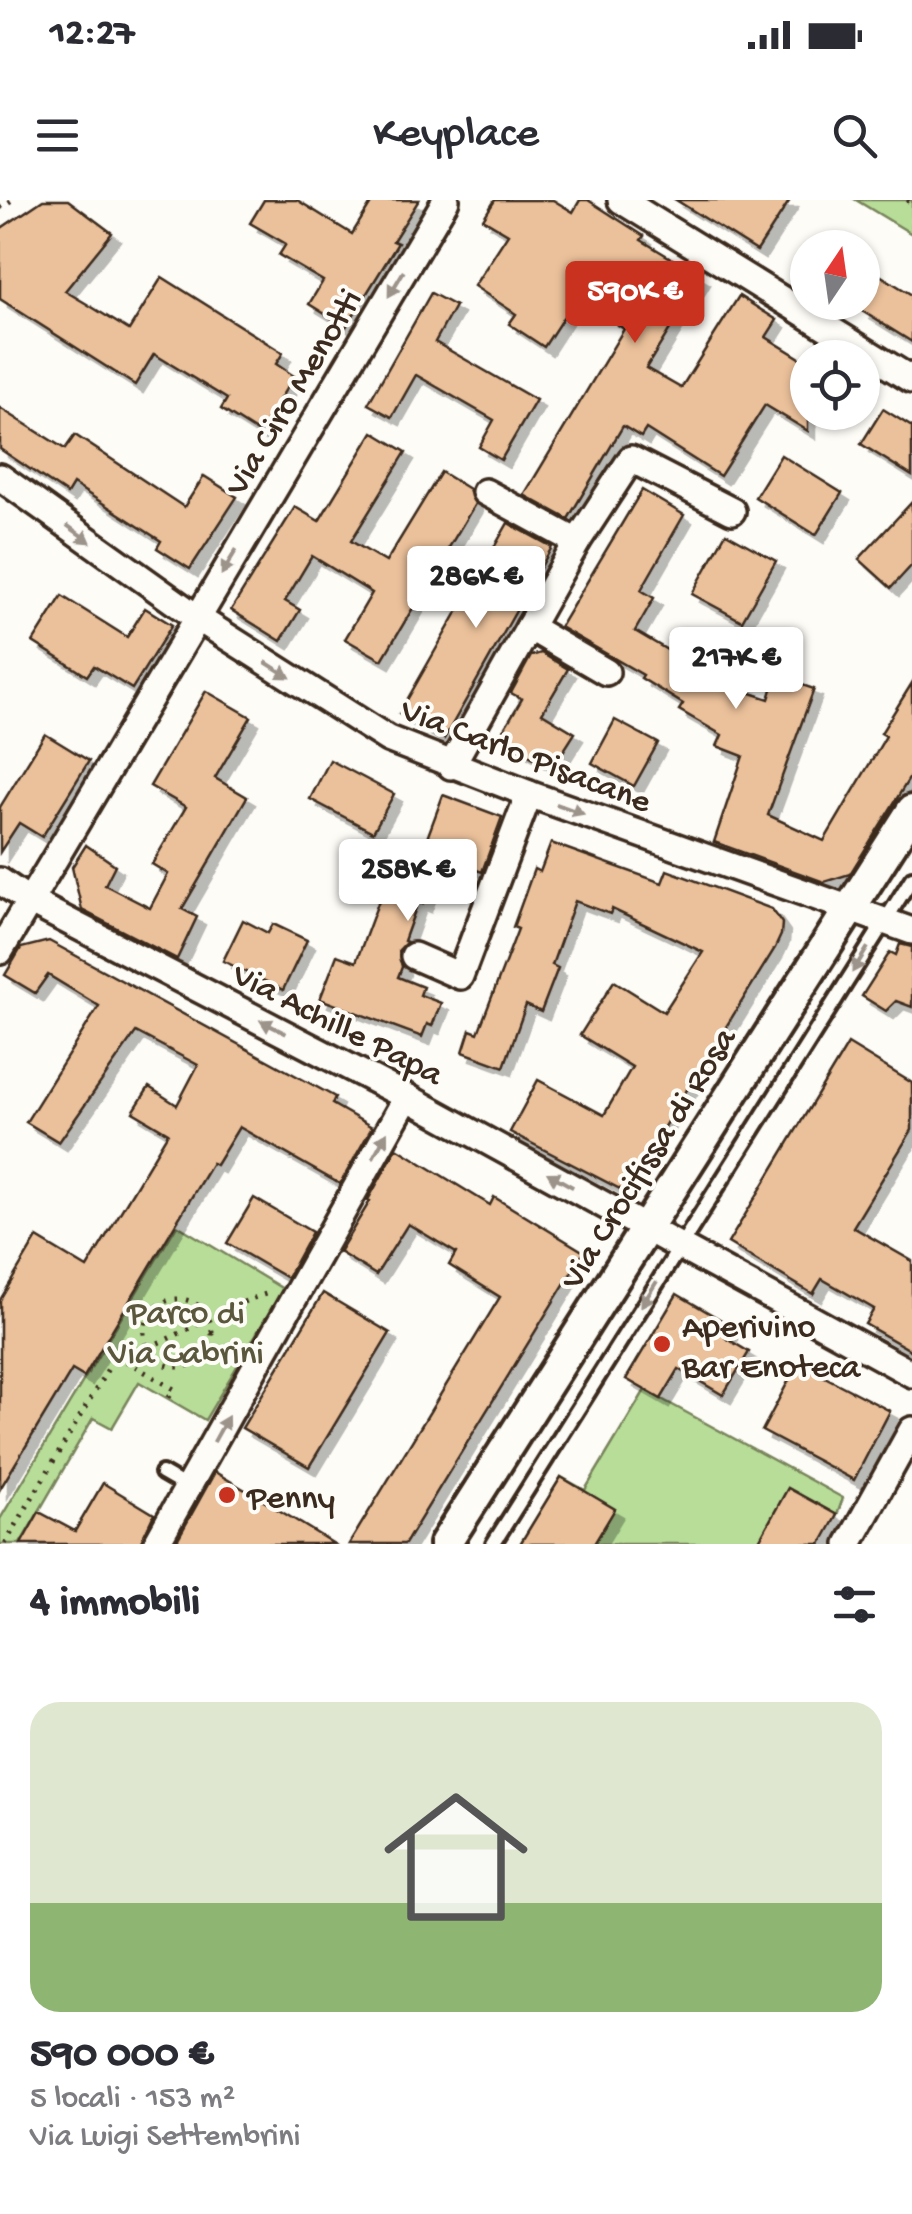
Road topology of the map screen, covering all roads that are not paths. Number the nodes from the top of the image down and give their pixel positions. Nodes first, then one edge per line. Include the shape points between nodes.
1 (446, 200) edge
2 (621, 200) edge
3 (912, 380) edge
4 (0, 477) edge
5 (485, 492) dead end
6 (732, 511) dead end
7 (577, 542) junction
8 (196, 618) junction
9 (529, 627) junction
10 (606, 672) dead end
11 (451, 766) junction
12 (529, 794) junction
13 (912, 810) edge
14 (912, 878) edge
15 (0, 881) edge
16 (30, 902) junction
17 (847, 908) junction
18 (885, 921) junction
19 (912, 931) edge
20 (0, 951) edge
21 (414, 956) dead end
22 (408, 1097) junction
23 (646, 1226) junction
24 (680, 1245) junction
25 (912, 1374) edge
26 (912, 1430) edge
27 (162, 1473) dead end
28 (188, 1488) junction
29 (156, 1544) edge
30 (445, 1544) edge
31 (493, 1544) edge
32 (849, 1544) edge

1 -> 8 street, Via Ciro Menotti
2 - 3 street
4 -> 8 street, Via Carlo Pisacane
5 - 7 street
6 - 7 street via 631,458
7 - 9 street
8 -> 11 street, Via Carlo Pisacane via 388,739
8 - 16 street, Via Ciro Menotti
9 - 10 street
9 - 11 street
11 - 12 street, Via Carlo Pisacane
12 -> 17 street, Via Carlo Pisacane
12 - 21 street via 460,976
13 - 17 street, Via Crocifissa di Rosa
14 - 18 lane
15 - 16 street, Via Achille Papa
16 - 20 street, Via Ciro Menotti
22 -> 16 street, Via Achille Papa
17 - 18 street, Via Carlo Pisacane
17 - 23 street, Via Crocifissa di Rosa
18 - 19 street, Via Carlo Pisacane
18 -> 24 lane
23 -> 22 street, Via Achille Papa
28 -> 22 street
23 - 24 street, Via Achille Papa
23 - 30 street, Via Crocifissa di Rosa
24 - 25 street, Via Achille Papa
24 -> 31 lane
26 - 32 street
27 - 28 lane
28 - 29 street

